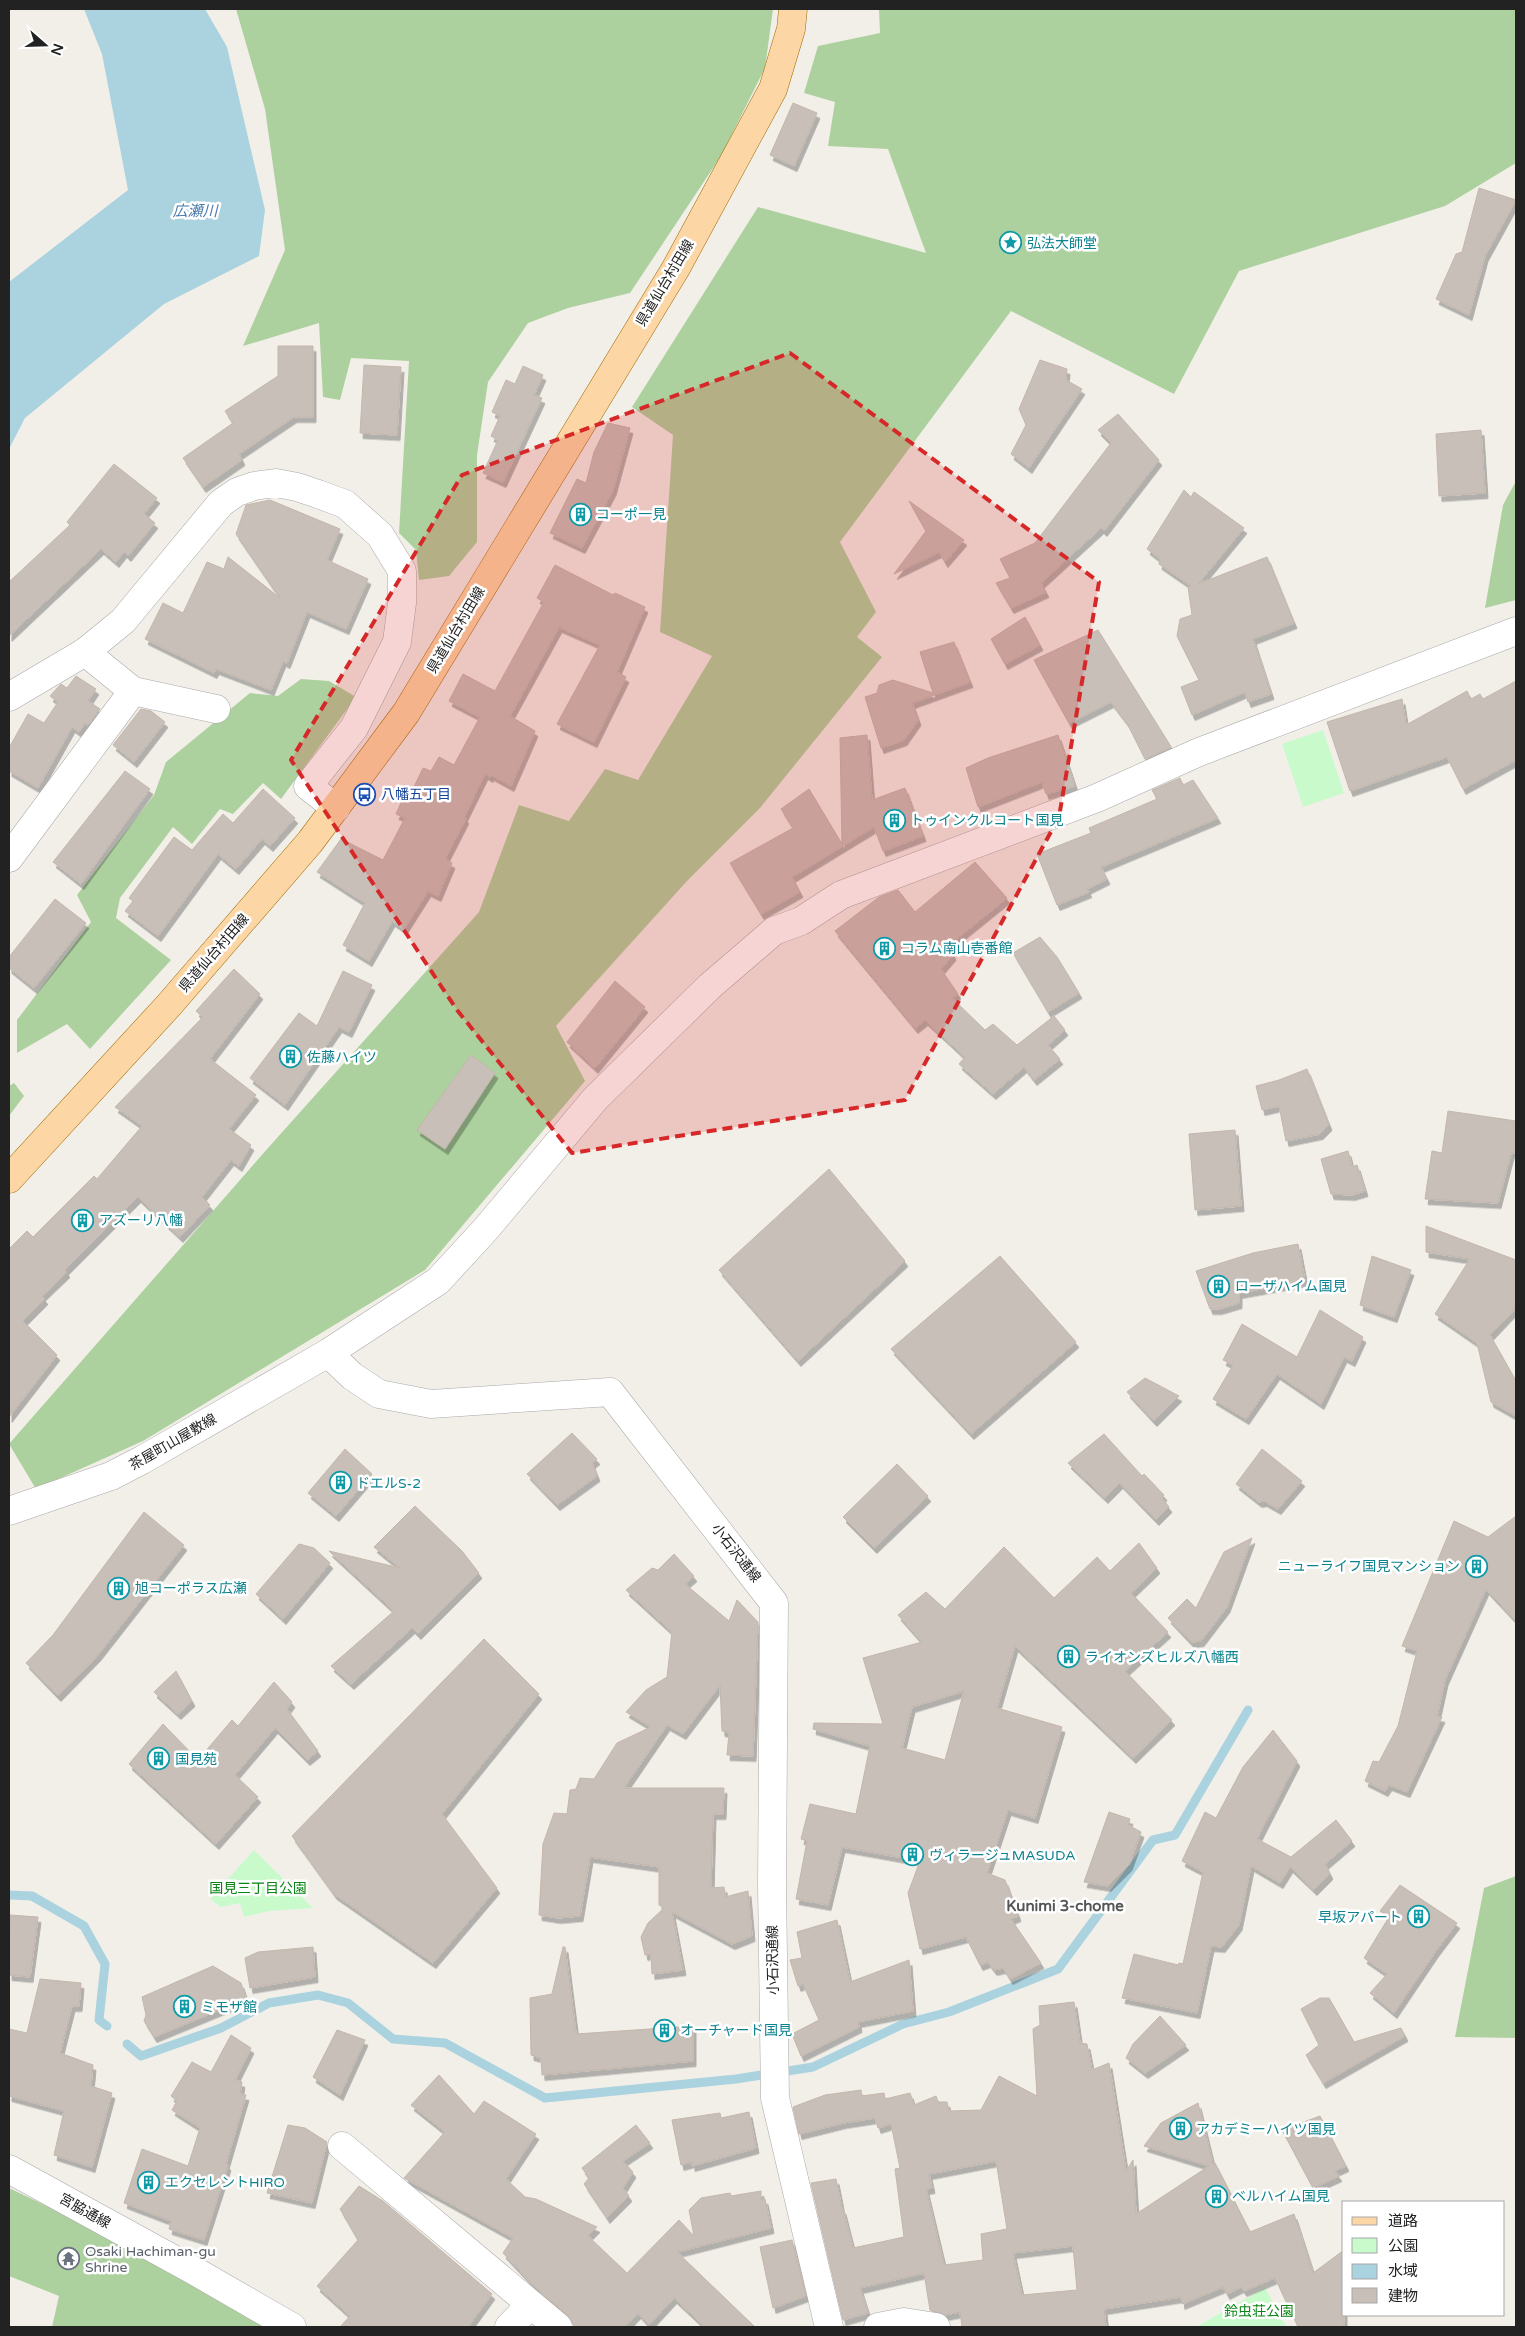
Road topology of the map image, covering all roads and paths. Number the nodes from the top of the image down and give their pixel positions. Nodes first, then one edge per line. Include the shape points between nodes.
1 (793, 9) edge
2 (1516, 631) edge
3 (85, 652) junction
4 (133, 691) junction
5 (9, 696) edge
6 (216, 709) dead end
7 (336, 808) junction
8 (9, 858) edge
9 (9, 1179) edge
10 (328, 1353) junction
11 (9, 1511) edge
12 (342, 2146) dead end
13 (9, 2168) edge
14 (530, 2305) junction
15 (292, 2327) edge
16 (509, 2327) edge
17 (558, 2327) edge
18 (829, 2327) edge
19 (878, 2327) edge
20 (936, 2327) edge

1 - 7 main road, 県道仙台村田線 via 792,29 773,89 676,268 406,713
2 - 10 street, 茶屋町山屋敷線 via 1199,752 1097,798 841,895 801,921 774,931 710,986 595,1099 438,1281
3 - 4 street
3 - 5 street
3 - 7 street via 123,621 220,503 237,492 276,483 297,486 345,504 380,535 402,571 402,603 397,642 354,728 308,786
4 - 6 street
4 - 8 street
7 - 9 main road, 県道仙台村田線 via 169,1004
10 - 11 street, 茶屋町山屋敷線 via 111,1476
10 - 18 street, 小石沢通線 via 352,1376 379,1394 430,1404 610,1392 774,1602 772,1885 775,2098
12 - 14 street
13 - 15 street, 宮脇通線
14 - 16 street
14 - 17 street
19 - 20 street via 904,2322

